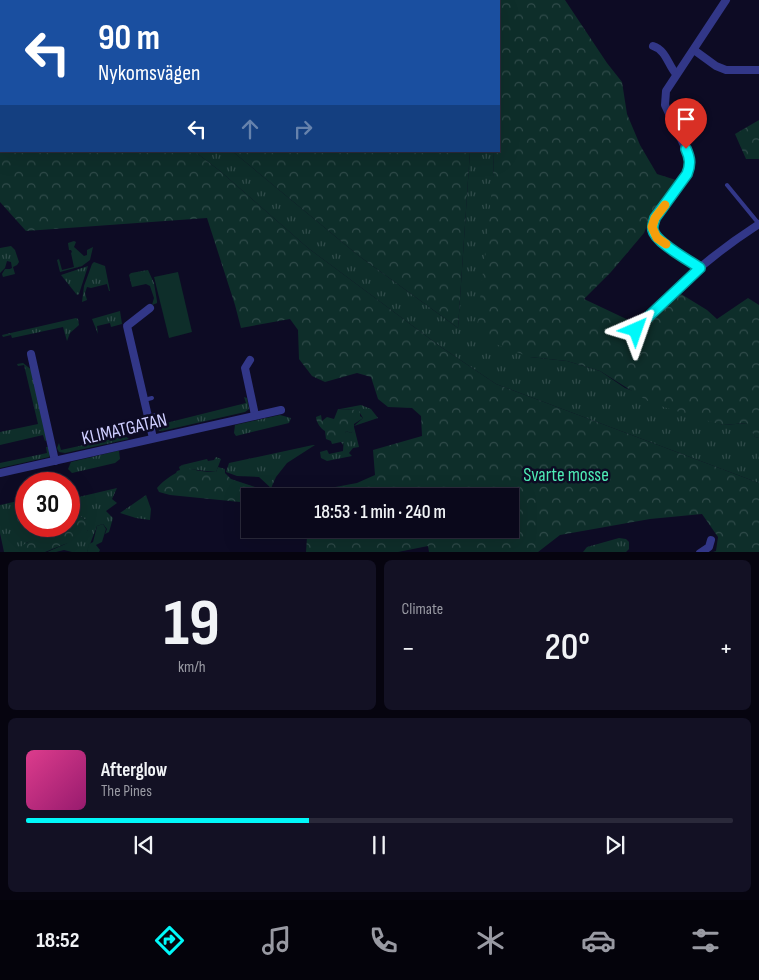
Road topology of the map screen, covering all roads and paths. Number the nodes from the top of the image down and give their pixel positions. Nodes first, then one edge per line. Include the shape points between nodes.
1 (726, 0) edge
2 (654, 46) dead end
3 (694, 50) junction
4 (759, 70) edge
5 (676, 74) junction
6 (727, 185) dead end
7 (759, 224) edge
8 (700, 268) junction
9 (150, 308) dead end
10 (636, 330) dead end
11 (31, 354) dead end
12 (250, 360) dead end
13 (281, 410) dead end
14 (255, 416) junction
15 (153, 438) junction
16 (55, 460) junction
17 (0, 473) edge
18 (711, 540) dead end
19 (700, 552) edge

1 - 3 street
2 - 5 street via 662,50
3 - 4 street via 726,70
3 - 5 street
5 - 8 street via 666,91 665,105 690,158 690,166 652,227 658,239
6 - 7 lane
7 - 8 street
8 - 10 street
9 - 15 street via 128,326 152,416
11 - 16 street
12 - 14 street via 242,375
13 - 14 street, KLIMATGATAN
14 - 15 street, KLIMATGATAN
15 - 16 street, KLIMATGATAN
16 - 17 street, KLIMATGATAN
18 - 19 street via 709,547

